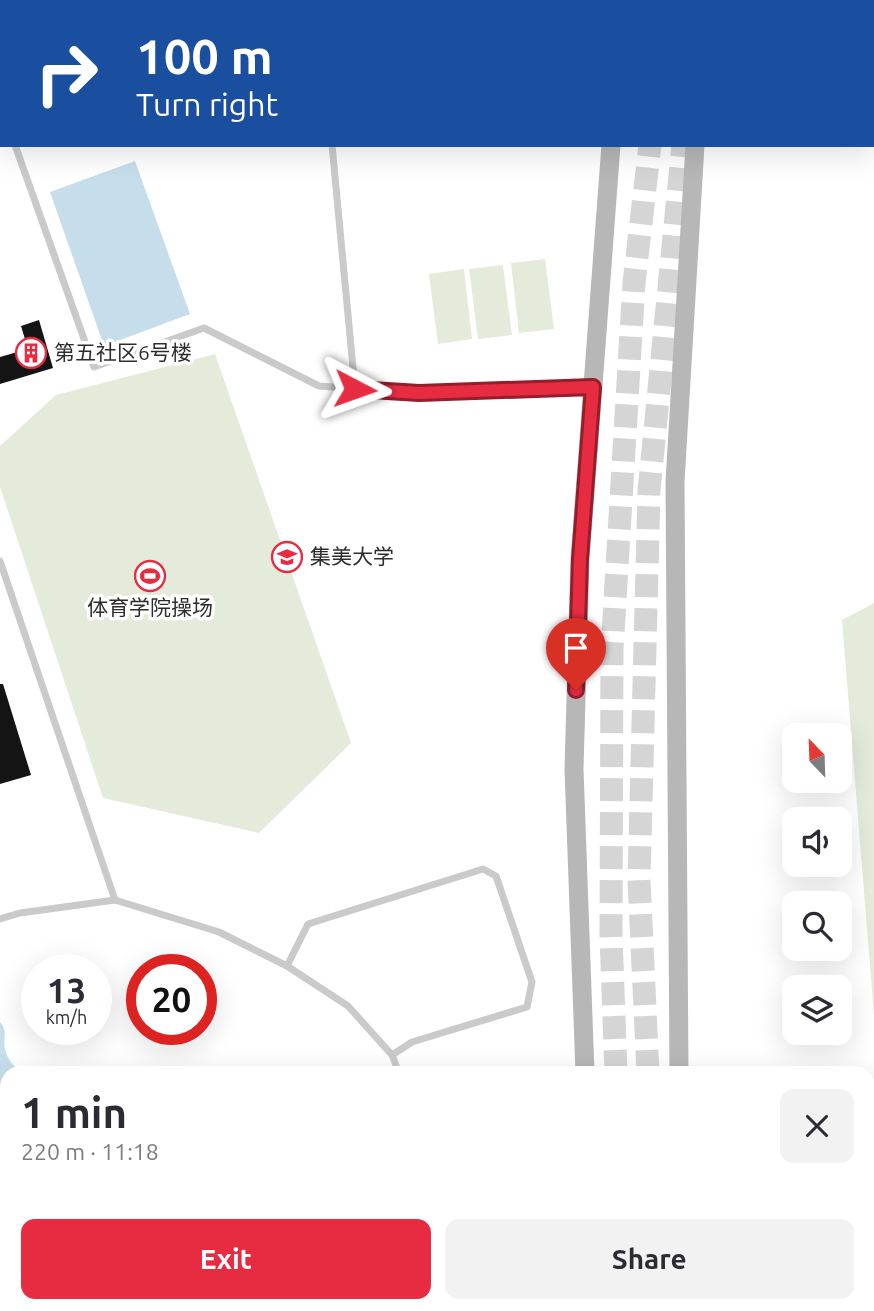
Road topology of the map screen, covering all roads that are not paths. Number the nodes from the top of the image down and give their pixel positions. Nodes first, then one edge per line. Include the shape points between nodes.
1 (16, 147) edge
2 (332, 147) edge
3 (611, 147) edge
4 (695, 147) edge
5 (593, 387) junction
6 (355, 389) junction
7 (0, 561) edge
8 (115, 900) junction
9 (0, 919) edge
10 (287, 966) junction
11 (392, 1055) junction
12 (396, 1066) edge
13 (585, 1066) edge
14 (679, 1066) edge

1 - 6 lane via 94,367 204,328 319,386
2 - 6 lane
3 - 5 main road
4 - 14 main road via 675,482
5 - 6 lane via 419,393
5 - 13 main road via 580,559 574,769
7 - 8 lane
8 - 9 lane
8 - 10 lane via 219,932
10 - 11 lane via 348,1006
10 - 11 lane via 308,924 483,870 496,876 532,982 527,1007 412,1042
11 - 12 lane

